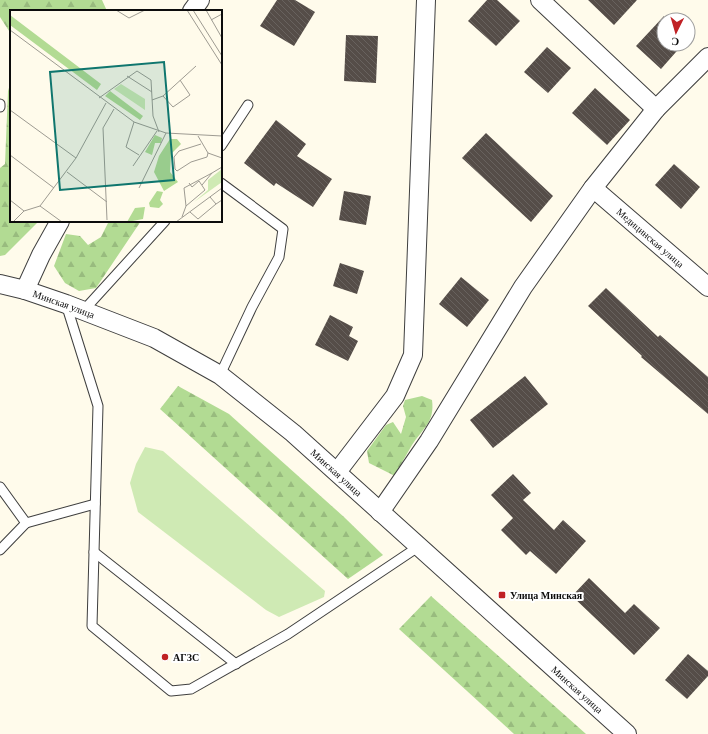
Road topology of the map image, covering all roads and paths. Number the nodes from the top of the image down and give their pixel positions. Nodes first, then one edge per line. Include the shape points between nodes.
1 (200, 0) edge
2 (426, 0) edge
3 (540, 0) edge
4 (193, 10) edge
5 (708, 58) edge
6 (0, 104) edge
7 (248, 105) dead end
8 (0, 107) edge
9 (656, 108) junction
10 (222, 144) edge
11 (222, 184) edge
12 (593, 188) junction
13 (59, 222) edge
14 (163, 222) edge
15 (0, 284) edge
16 (708, 287) edge
17 (25, 290) junction
18 (66, 304) junction
19 (84, 310) junction
20 (220, 375) junction
21 (337, 472) junction
22 (0, 487) edge
23 (95, 504) junction
24 (380, 512) junction
25 (26, 523) junction
26 (418, 547) junction
27 (0, 550) edge
28 (94, 552) junction
29 (236, 664) junction
30 (627, 734) edge

1 - 4 street
2 - 21 street via 413,355 395,396
3 - 9 street
5 - 9 street
6 - 8 lane
7 - 10 lane
9 - 12 street
11 - 20 lane via 283,229 280,257 252,307
12 - 16 street, Медицинская улица
12 - 24 street via 523,287 429,441
13 - 17 street
14 - 19 lane
15 - 17 street, Минская улица
17 - 18 street, Минская улица
18 - 19 street, Минская улица
18 - 23 lane via 98,406
19 - 20 street, Минская улица via 154,338
20 - 21 street, Минская улица
21 - 24 street, Минская улица
22 - 25 lane
23 - 25 lane
23 - 28 lane
24 - 26 street, Минская улица
25 - 27 lane
26 - 29 lane via 288,634
26 - 30 street, Минская улица
28 - 29 lane
28 - 29 lane via 92,626 171,691 191,689

